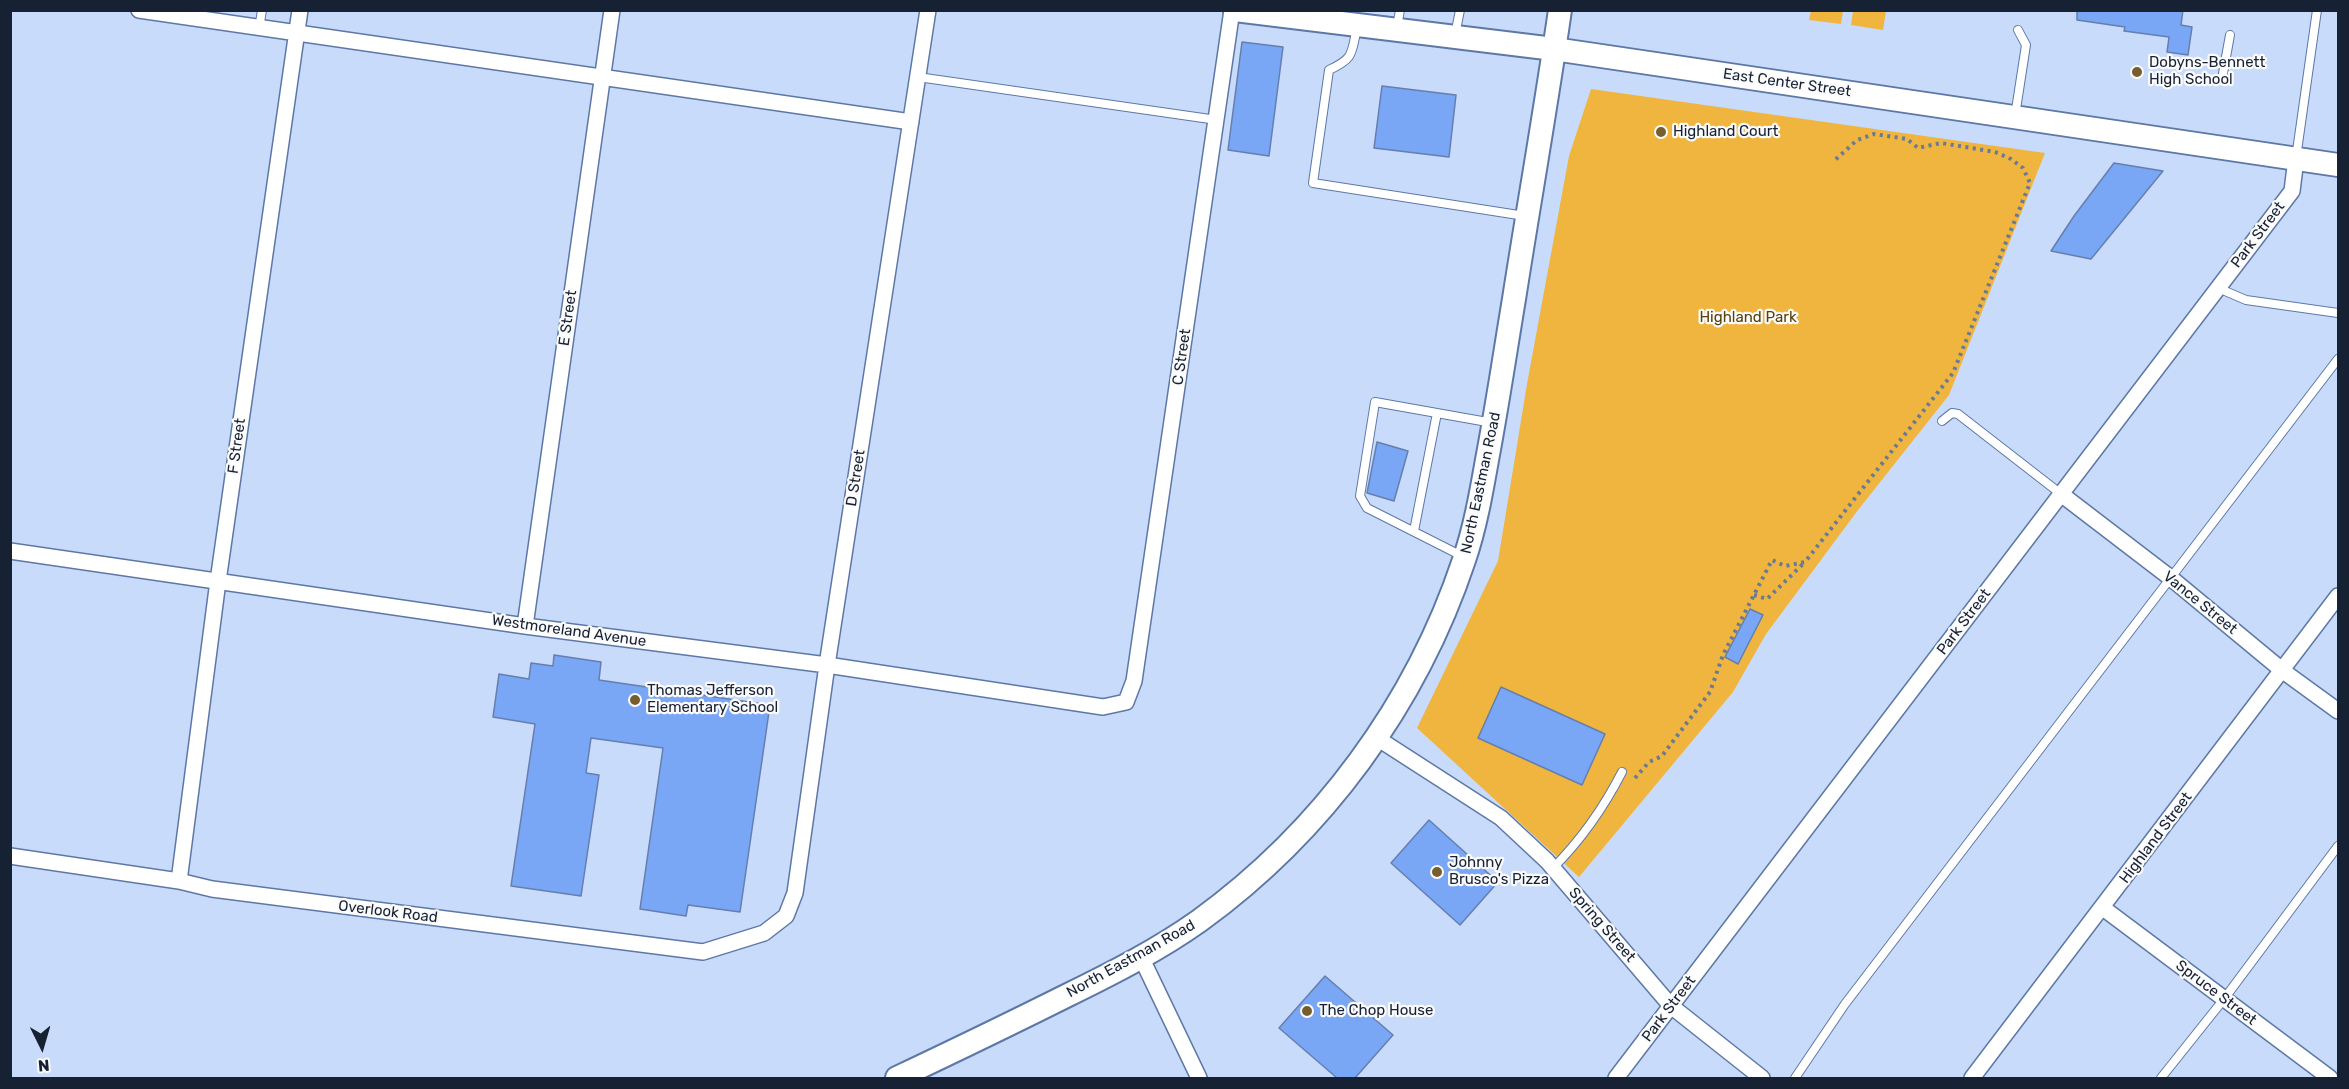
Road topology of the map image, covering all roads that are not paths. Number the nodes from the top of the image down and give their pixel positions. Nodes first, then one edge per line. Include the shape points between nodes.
1 (139, 10) edge
2 (262, 10) edge
3 (300, 10) edge
4 (612, 10) edge
5 (928, 10) edge
6 (1234, 10) edge
7 (1460, 10) edge
8 (1560, 10) edge
9 (2317, 10) edge
10 (197, 15) edge
11 (1333, 16) edge
12 (1398, 20) edge
13 (1358, 25) junction
14 (259, 29) junction
15 (2018, 30) dead end
16 (297, 34) junction
17 (2230, 35) dead end
18 (1454, 37) junction
19 (1554, 49) junction
20 (602, 76) junction
21 (918, 77) junction
22 (2222, 79) dead end
23 (2014, 117) junction
24 (1216, 120) junction
25 (911, 122) junction
26 (2296, 159) junction
27 (2338, 165) edge
28 (1527, 216) junction
29 (2218, 288) junction
30 (2338, 313) edge
31 (2338, 359) edge
32 (1437, 413) junction
33 (1942, 421) dead end
34 (1494, 423) junction
35 (2061, 494) junction
36 (1414, 531) junction
37 (10, 551) edge
38 (1465, 558) junction
39 (2172, 579) junction
40 (218, 581) junction
41 (2338, 596) edge
42 (525, 626) junction
43 (828, 665) junction
44 (2283, 671) junction
45 (1126, 702) joint
46 (2338, 711) edge
47 (1377, 738) junction
48 (1622, 772) dead end
49 (2338, 846) edge
50 (10, 856) edge
51 (1553, 868) junction
52 (179, 881) junction
53 (2103, 908) junction
54 (764, 933) joint
55 (1141, 957) junction
56 (2224, 999) junction
57 (1671, 1006) junction
58 (897, 1078) edge
59 (1199, 1078) edge
60 (1616, 1078) edge
61 (1762, 1078) edge
62 (1795, 1078) edge
63 (1972, 1078) edge
64 (2161, 1078) edge
65 (2330, 1078) edge

1 - 10 street
2 - 14 lane
3 - 16 street, F Street
4 - 20 street, E Street
5 - 21 street, D Street
6 - 11 main road, East Center Street
6 - 24 street, C Street
7 - 18 lane
8 - 19 main road, North Eastman Road
9 - 26 lane
10 - 14 street
11 - 13 main road, East Center Street
12 - 13 main road, East Center Street
12 - 18 main road, East Center Street
13 - 28 lane via 1351,57 1329,70 1313,183
14 - 16 street
15 - 23 lane via 2026,45
16 - 20 street
16 - 40 street, F Street
17 - 22 lane
18 - 19 main road, East Center Street
19 - 23 main road, East Center Street
19 - 28 main road, North Eastman Road
20 - 25 street
20 - 42 street, E Street
21 - 24 lane
21 - 25 street, D Street
23 - 26 main road, East Center Street
24 - 45 street, C Street via 1134,681
25 - 43 street, D Street
26 - 27 main road, East Center Street
26 - 29 street, Park Street via 2292,191
28 - 34 main road, North Eastman Road
29 - 30 lane via 2246,300
29 - 35 street, Park Street
31 - 39 lane
32 - 34 lane
32 - 36 lane
32 - 36 lane via 1375,402 1360,496 1367,507
33 - 35 lane via 1952,413 1958,414
34 - 38 main road, North Eastman Road
35 - 39 street, Vance Street
35 - 57 street, Park Street
36 - 38 lane
37 - 40 street, Westmoreland Avenue
38 - 47 main road, North Eastman Road via 1421,663
39 - 44 street, Vance Street
39 - 62 lane via 1845,1004
40 - 42 street, Westmoreland Avenue
40 - 52 street, F Street
41 - 44 street, Highland Street
42 - 43 street, Westmoreland Avenue
43 - 45 street, Westmoreland Avenue via 1103,707
43 - 54 street, D Street via 795,893 786,916
44 - 46 street, Vance Street
44 - 53 street, Highland Street
47 - 51 street, Spring Street via 1501,818
47 - 55 main road, North Eastman Road via 1331,798 1275,859 1197,922
48 - 51 lane via 1580,837
49 - 56 lane
50 - 52 street, Overlook Road
51 - 57 street, Spring Street
52 - 54 street, Overlook Road via 212,889 703,952
53 - 56 street, Spruce Street
53 - 63 street, Highland Street
55 - 58 main road, North Eastman Road
55 - 59 street
56 - 64 lane
56 - 65 street, Spruce Street
57 - 60 street, Park Street
57 - 61 street, Spring Street

